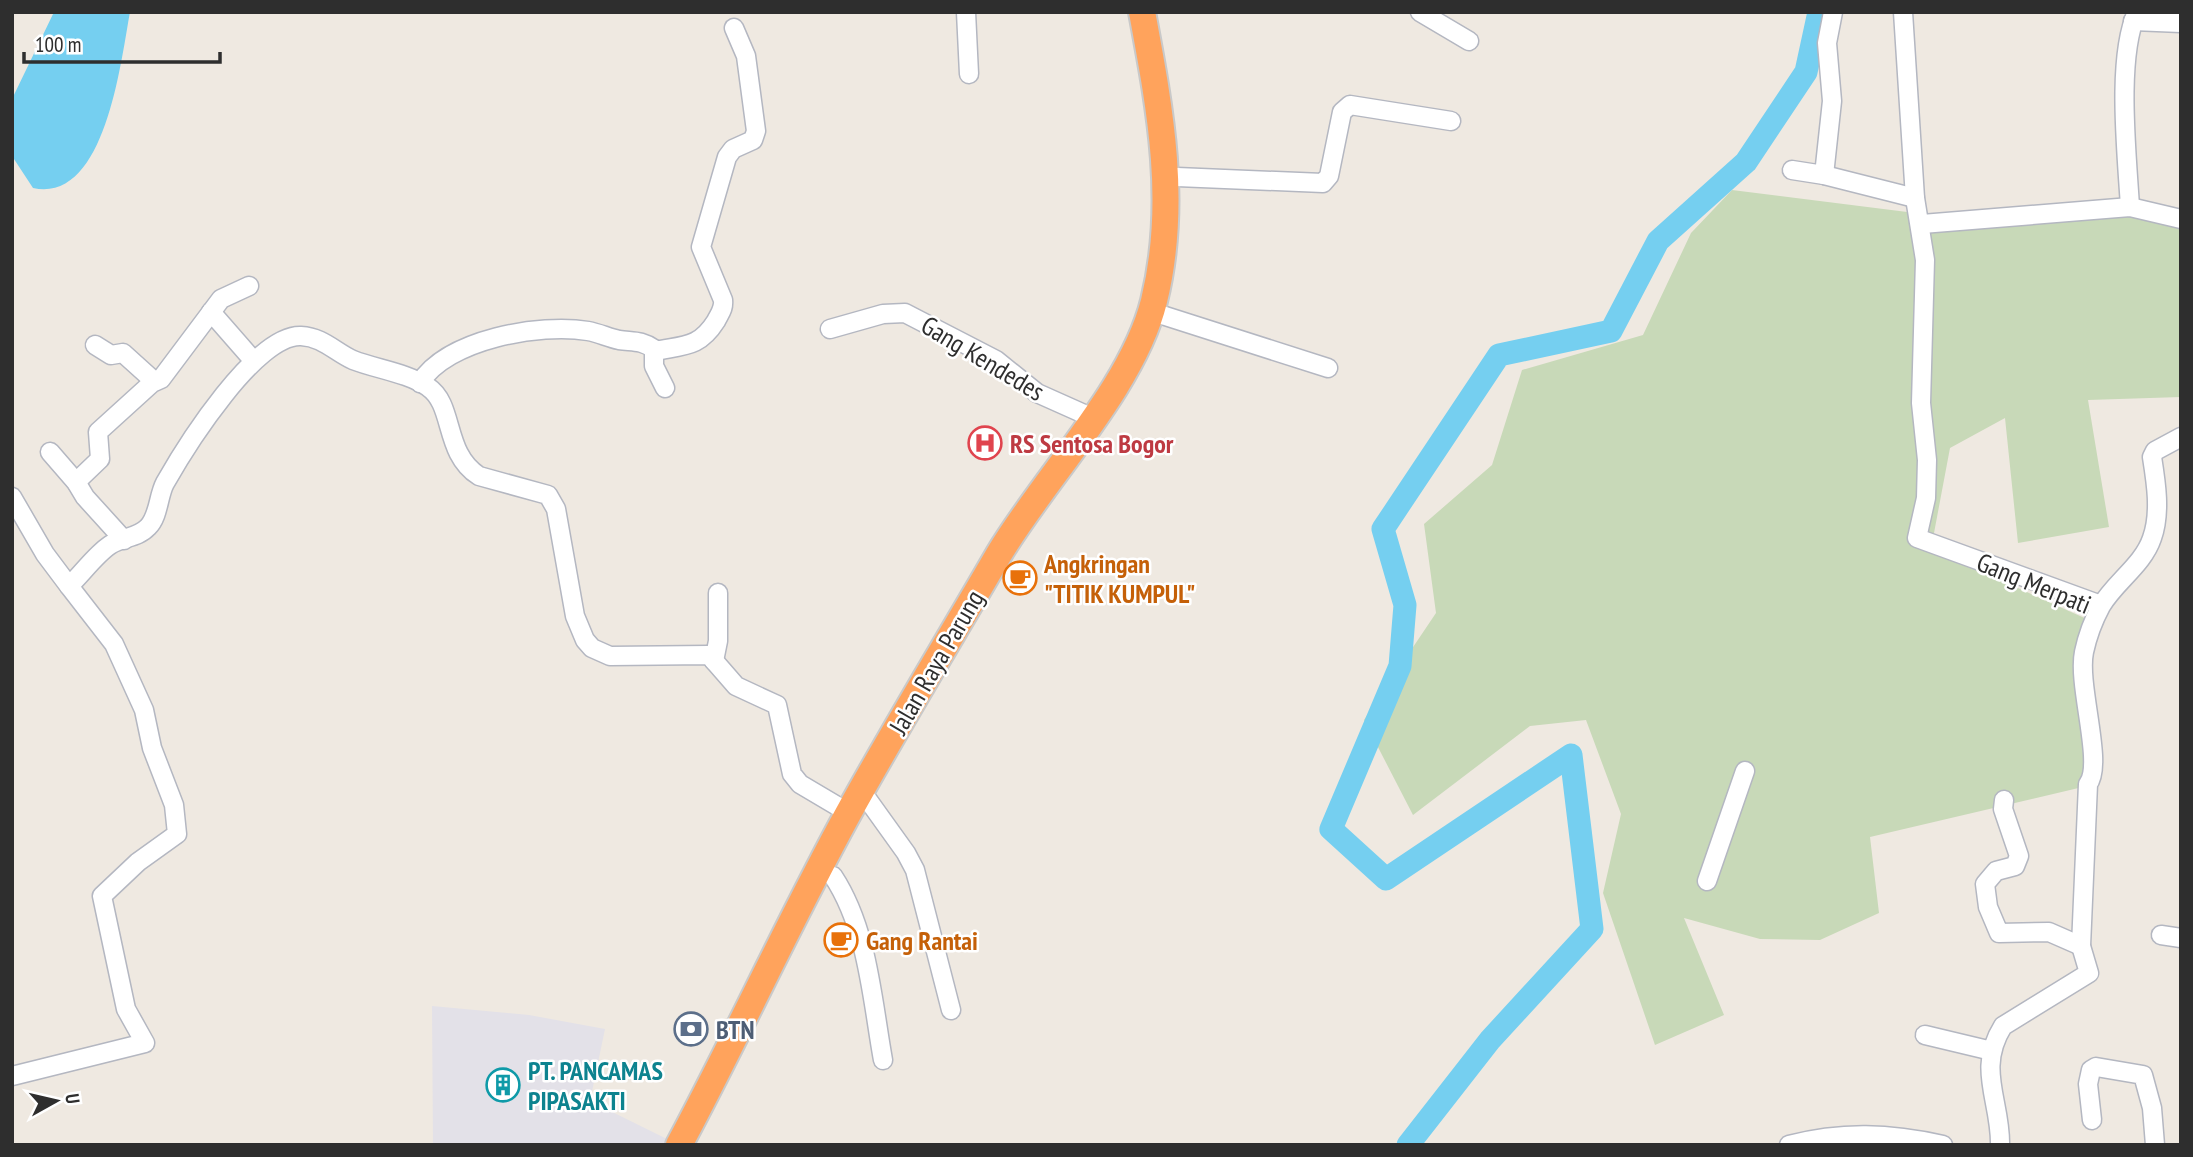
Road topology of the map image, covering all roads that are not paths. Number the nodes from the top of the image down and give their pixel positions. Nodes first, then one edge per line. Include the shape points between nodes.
1 (966, 12) edge
2 (1142, 12) edge
3 (1153, 12) edge
4 (1420, 12) edge
5 (1833, 12) edge
6 (1903, 12) edge
7 (2135, 16) edge
8 (2181, 23) edge
9 (734, 28) dead end
10 (1469, 41) dead end
11 (969, 74) dead end
12 (1451, 121) dead end
13 (1792, 170) dead end
14 (1824, 175) junction
15 (1177, 177) junction
16 (1915, 198) junction
17 (2130, 206) junction
18 (2181, 219) edge
19 (1922, 224) junction
20 (249, 286) dead end
21 (211, 312) junction
22 (1159, 314) junction
23 (830, 329) dead end
24 (95, 345) dead end
25 (654, 351) junction
26 (253, 360) junction
27 (1328, 368) dead end
28 (155, 381) junction
29 (420, 383) junction
30 (666, 388) dead end
31 (1093, 418) junction
32 (2181, 437) edge
33 (50, 452) dead end
34 (76, 482) junction
35 (1046, 494) junction
36 (12, 497) edge
37 (124, 540) junction
38 (69, 586) junction
39 (718, 593) dead end
40 (2102, 605) junction
41 (714, 661) junction
42 (1745, 771) dead end
43 (2004, 800) dead end
44 (858, 807) junction
45 (833, 876) junction
46 (1707, 881) dead end
47 (2161, 935) dead end
48 (2181, 938) edge
49 (2081, 946) junction
50 (951, 1010) dead end
51 (1925, 1035) dead end
52 (1993, 1051) junction
53 (883, 1060) dead end
54 (12, 1076) edge
55 (2092, 1120) dead end
56 (679, 1145) edge
57 (697, 1145) edge
58 (1789, 1145) edge
59 (1943, 1145) edge
60 (2000, 1145) edge
61 (2155, 1145) edge

1 - 11 street
2 - 31 highway, Jalan Raya Parung via 1164,145 1165,241 1153,304 1133,353
3 - 15 highway, Jalan Raya Parung
4 - 10 street
5 - 14 street via 1827,43 1832,101
6 - 16 street
7 - 8 street
7 - 17 street via 2127,65
9 - 25 street via 747,56 756,131 727,157 701,247 723,308 706,337 697,343
12 - 15 street via 1350,105 1342,112 1329,176 1323,183
13 - 14 street
14 - 16 street
15 - 22 highway, Jalan Raya Parung via 1175,242
16 - 19 street
17 - 18 street
17 - 19 street
19 - 40 street, Gang Merpati via 1921,404 1927,473 1917,537
20 - 21 street via 222,299
21 - 26 street
21 - 28 street via 161,380
22 - 27 street
22 - 35 highway, Jalan Raya Parung via 1142,358
23 - 31 street, Gang Kendedes via 883,314 905,313 996,360 1037,393
24 - 28 street via 111,355 123,353
25 - 29 street via 636,340 555,330 471,345 444,357
25 - 30 street via 654,366
26 - 29 street via 279,340 300,336 324,341 349,358
26 - 37 street via 235,379 165,483 149,526
28 - 34 street via 98,432 100,459
29 - 41 street via 436,395 456,452 469,470 553,500 575,616 592,648 610,656 701,653
31 - 35 highway, Jalan Raya Parung
32 - 40 street via 2155,451 2153,537
33 - 34 street
34 - 37 street
35 - 44 highway, Jalan Raya Parung via 1011,534
36 - 38 street
37 - 38 street via 110,545
38 - 54 street via 114,644 144,710 152,748 174,805 177,834 102,896 126,1009 145,1043
39 - 41 street
40 - 49 street, Gang Merpati via 2083,656 2082,689 2093,764 2088,784
41 - 44 street via 736,686 776,705 792,774 800,784
42 - 46 street
43 - 49 street via 2019,856 2015,866 1996,871 1985,884 1993,924 1999,933 2049,932
44 - 45 highway, Jalan Raya Parung
44 - 50 street via 906,853 915,870
44 - 56 highway, Jalan Raya Parung
45 - 53 street via 845,894 866,962
45 - 57 highway, Jalan Raya Parung
47 - 48 street
49 - 52 street, Gang Merpati via 2089,973 2003,1026
51 - 52 street
52 - 60 street via 1989,1083
55 - 61 street via 2091,1070 2143,1075
58 - 59 street via 1838,1134 1873,1133

